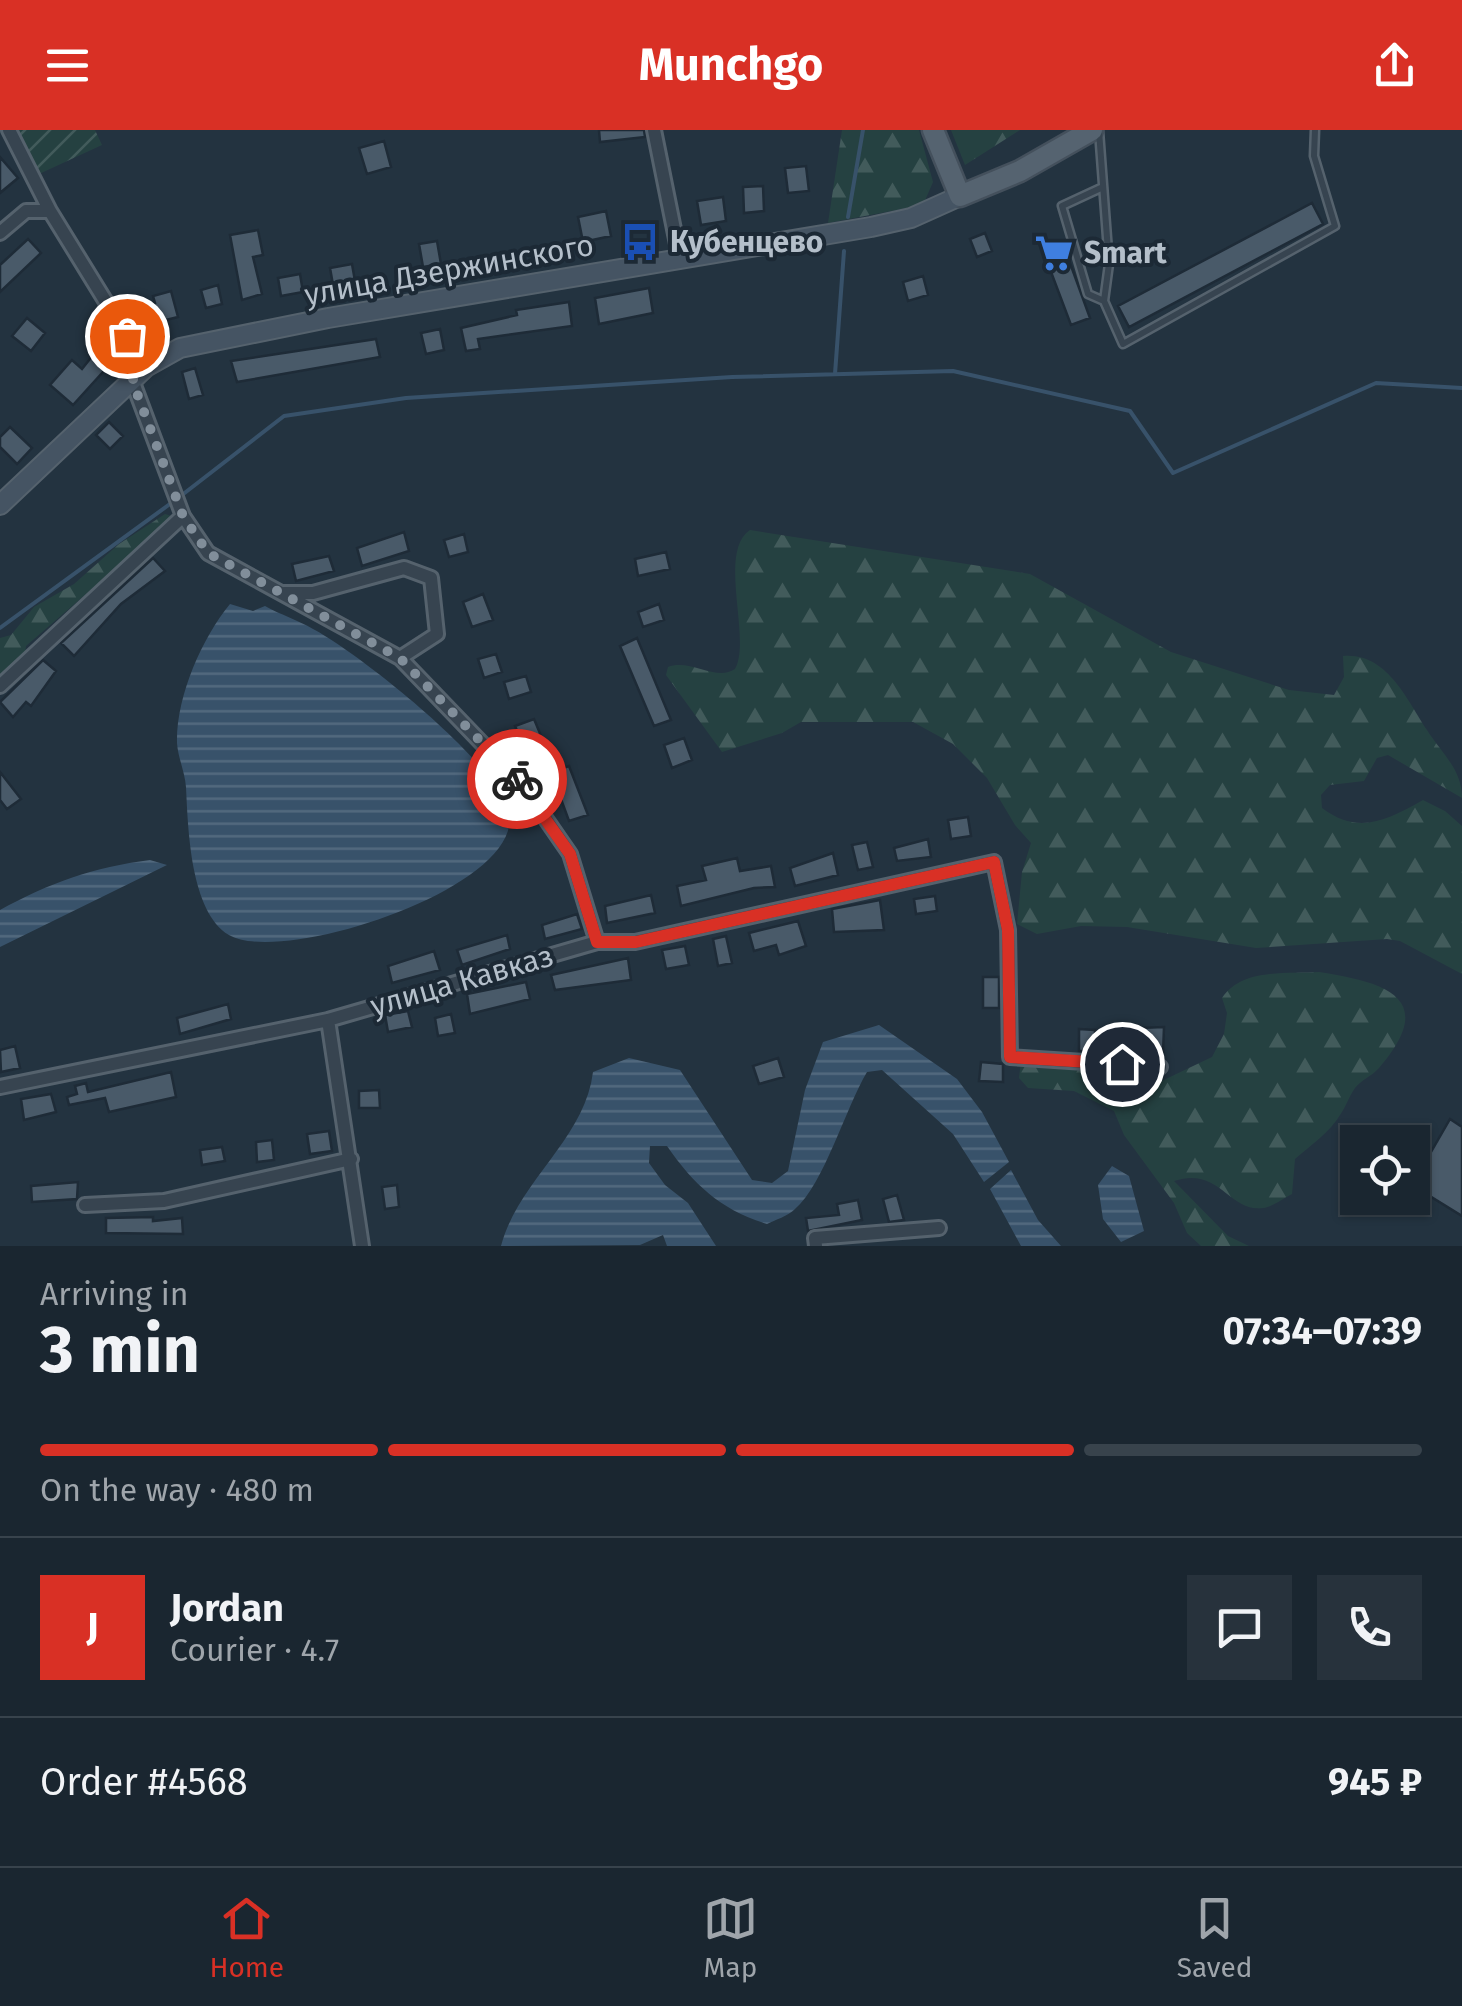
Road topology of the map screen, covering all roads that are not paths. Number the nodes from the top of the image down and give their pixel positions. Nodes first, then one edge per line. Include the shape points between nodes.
1 (9, 130) edge
2 (654, 130) edge
3 (934, 130) edge
4 (1095, 130) edge
5 (1316, 130) edge
6 (1103, 187) junction
7 (960, 196) junction
8 (50, 211) junction
9 (0, 233) edge
10 (680, 259) junction
11 (1104, 301) junction
12 (139, 373) junction
13 (0, 505) edge
14 (183, 516) junction
15 (284, 594) junction
16 (400, 658) junction
17 (0, 686) edge
18 (597, 942) junction
19 (328, 1020) junction
20 (1160, 1066) dead end
21 (0, 1087) edge
22 (351, 1159) junction
23 (85, 1205) dead end
24 (939, 1228) dead end
25 (362, 1246) edge
26 (816, 1246) edge

1 - 8 street
2 - 10 street
3 - 7 main road
4 - 6 lane
4 - 7 main road
5 - 11 lane via 1314,156 1335,226 1124,344
6 - 11 lane via 1109,264
6 - 11 lane via 1062,206 1088,294
7 - 10 main road, улица Дзержинского via 911,218
8 - 9 street via 26,211
8 - 12 street
10 - 12 main road, улица Дзержинского via 202,342
12 - 13 main road, улица Дзержинского
12 - 14 street
14 - 15 street via 208,553
14 - 17 street
15 - 16 street
15 - 16 street via 313,593 404,568 430,578 438,634
16 - 18 street via 542,813 570,854
18 - 19 street, улица Кавказ
18 - 20 street, улица Кавказ via 636,942 994,862 1008,930 1010,1057
19 - 21 street, улица Кавказ
19 - 22 street
22 - 23 street via 164,1201
22 - 25 street
24 - 26 street via 815,1238

